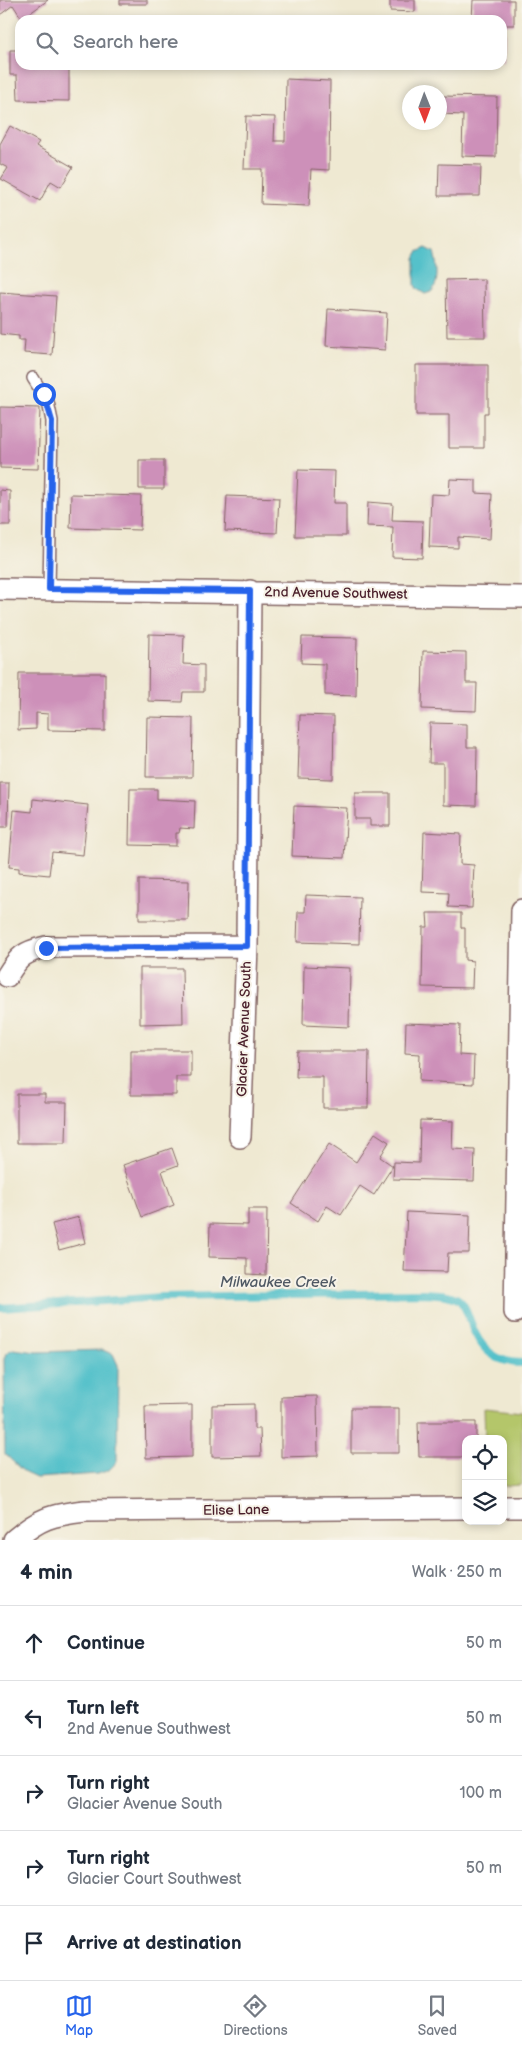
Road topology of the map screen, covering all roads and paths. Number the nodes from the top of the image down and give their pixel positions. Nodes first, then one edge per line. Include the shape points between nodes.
1 (33, 378) dead end
2 (0, 589) edge
3 (49, 589) junction
4 (250, 591) junction
5 (522, 597) edge
6 (522, 910) edge
7 (247, 946) junction
8 (7, 976) dead end
9 (240, 1138) dead end
10 (515, 1312) dead end
11 (507, 1507) edge
12 (522, 1507) edge
13 (462, 1508) edge
14 (14, 1540) edge

1 - 3 lane via 48,402 52,421
2 - 3 street, 2nd Avenue Southwest
3 - 4 street, 2nd Avenue Southwest
4 - 5 street, 2nd Avenue Southwest
4 - 7 street, Glacier Avenue South
6 - 10 street
7 - 8 street via 46,948 26,952
7 - 9 street, Glacier Avenue South
11 - 12 street
13 - 14 street, Elise Lane via 84,1511 55,1515 33,1524

